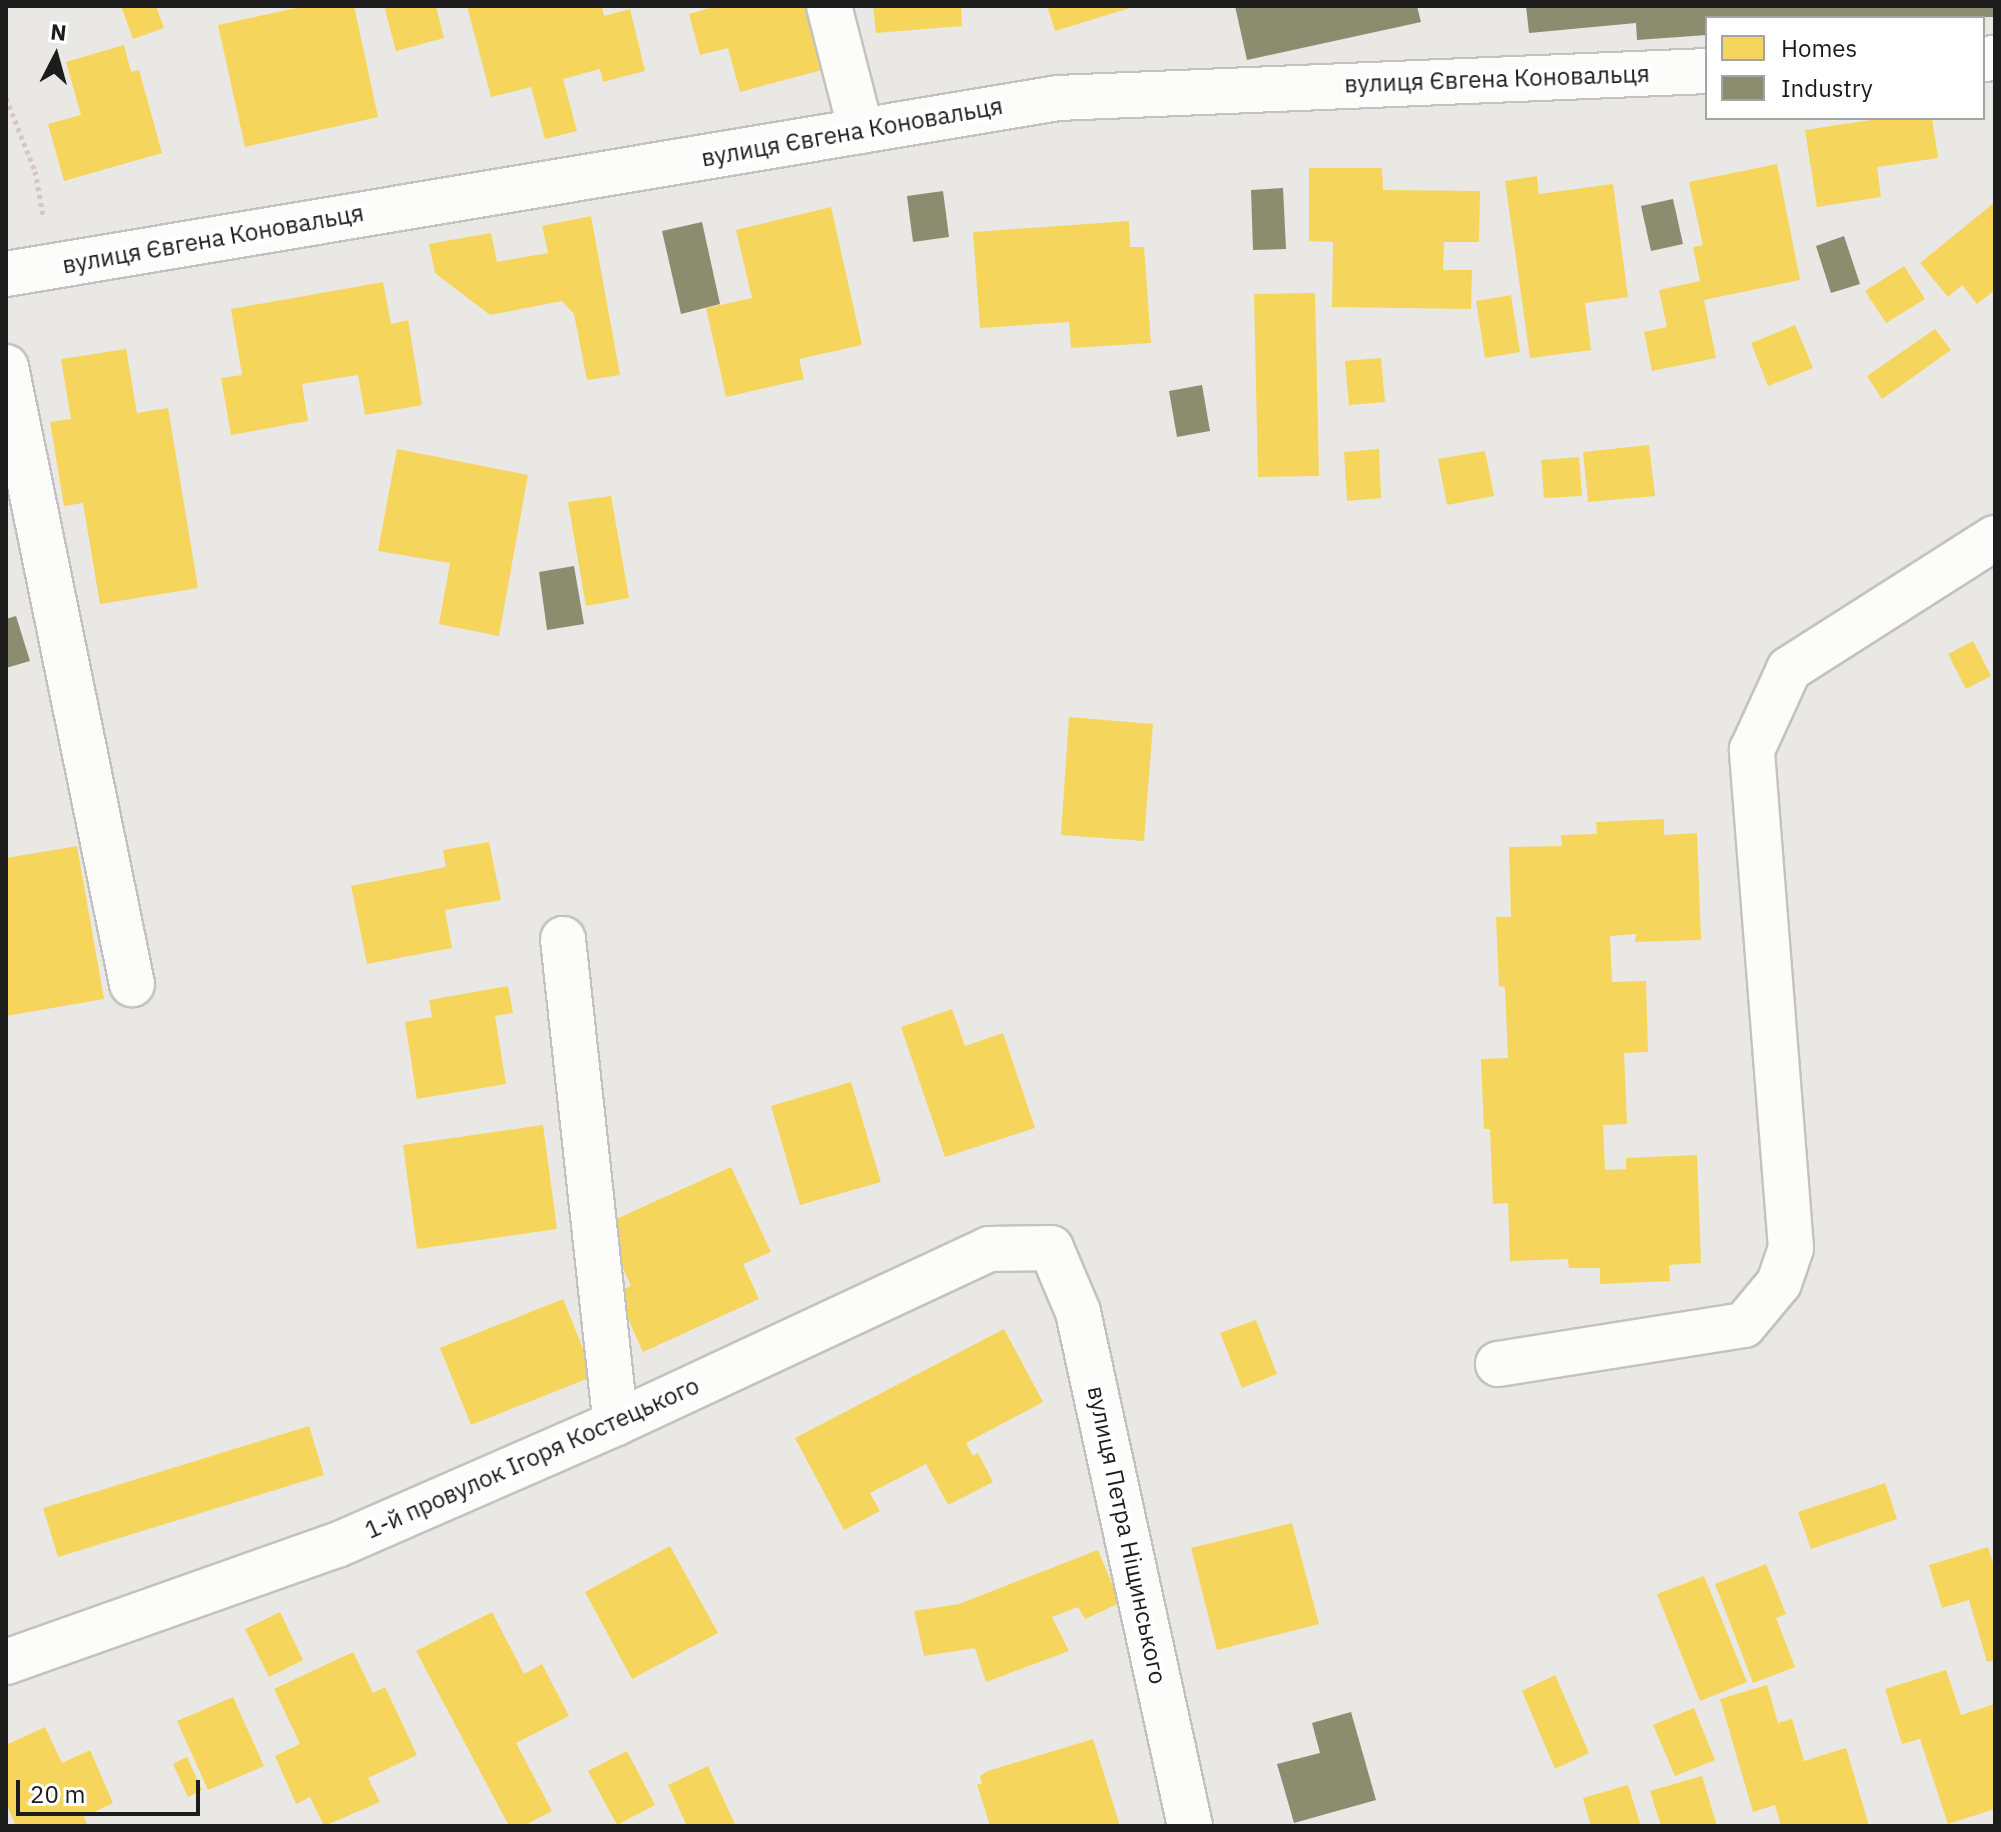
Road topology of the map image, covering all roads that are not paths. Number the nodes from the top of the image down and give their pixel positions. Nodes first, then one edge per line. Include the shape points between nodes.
1 (829, 6) edge
2 (1705, 71) edge
3 (861, 131) junction
4 (6, 274) edge
5 (6, 367) edge
6 (1995, 538) edge
7 (563, 939) dead end
8 (132, 984) dead end
9 (1051, 1248) joint
10 (1498, 1364) dead end
11 (616, 1423) junction
12 (6, 1662) edge
13 (1190, 1826) edge

1 - 3 street
2 - 3 street, вулиця Євгена Коновальця via 1058,98
3 - 4 street, вулиця Євгена Коновальця
5 - 8 street
6 - 10 street via 1789,669 1752,750 1791,1248 1779,1283 1744,1325
7 - 11 street
9 - 11 street, 1-й провулок Ігоря Костецького via 989,1249
9 - 13 street, вулиця Петра Ніщинського via 1078,1312
11 - 12 street, 1-й провулок Ігоря Костецького via 337,1545

